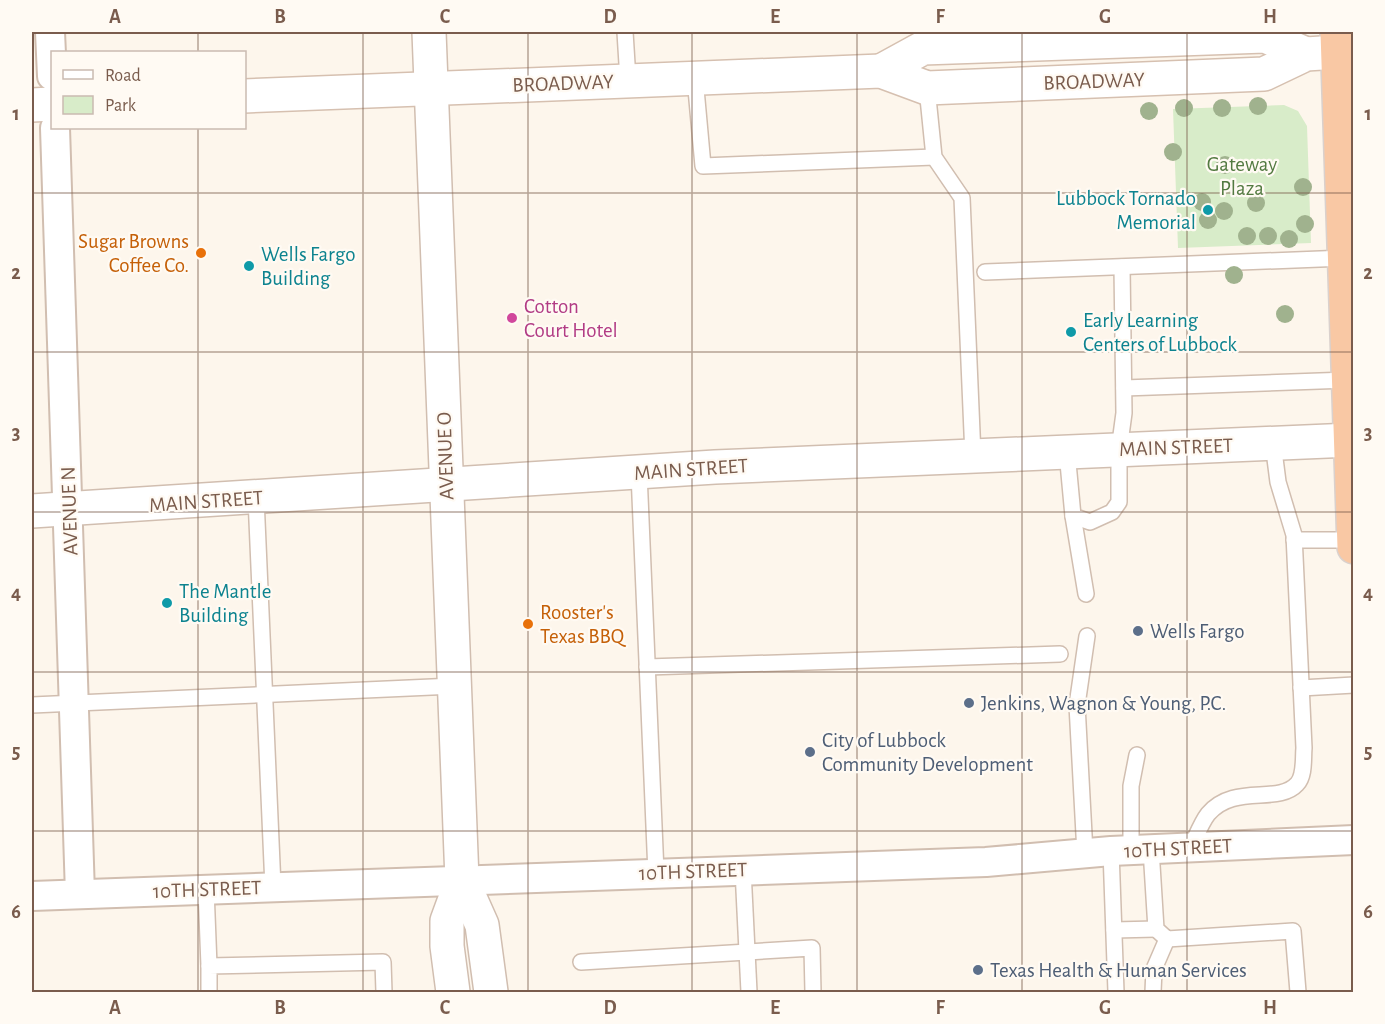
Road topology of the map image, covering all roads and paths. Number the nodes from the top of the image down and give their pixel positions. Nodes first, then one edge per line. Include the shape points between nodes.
1 (50, 32) edge
2 (429, 32) edge
3 (625, 32) edge
4 (1343, 45) edge
5 (51, 54) edge
6 (1306, 54) junction
7 (881, 70) junction
8 (696, 78) junction
9 (628, 80) junction
10 (431, 88) junction
11 (927, 88) junction
12 (246, 96) edge
13 (51, 104) edge
14 (32, 105) edge
15 (55, 129) edge
16 (934, 157) junction
17 (1345, 258) junction
18 (1122, 267) junction
19 (985, 272) dead end
20 (1348, 380) junction
21 (1124, 388) junction
22 (1351, 440) junction
23 (1274, 443) junction
24 (1119, 450) junction
25 (1067, 452) junction
26 (973, 456) junction
27 (639, 472) junction
28 (446, 487) junction
29 (256, 498) junction
30 (70, 510) junction
31 (32, 511) edge
32 (1073, 516) junction
33 (1294, 540) junction
34 (1353, 540) edge
35 (1353, 547) edge
36 (1086, 594) dead end
37 (1087, 636) dead end
38 (1060, 654) dead end
39 (647, 667) junction
40 (1353, 685) edge
41 (454, 686) junction
42 (1301, 688) junction
43 (264, 694) junction
44 (75, 703) junction
45 (32, 705) edge
46 (1137, 755) dead end
47 (1353, 840) edge
48 (1191, 847) junction
49 (1120, 851) junction
50 (743, 870) junction
51 (656, 873) junction
52 (462, 880) junction
53 (273, 886) junction
54 (206, 889) junction
55 (80, 894) junction
56 (32, 896) edge
57 (1114, 930) junction
58 (1161, 934) junction
59 (747, 950) junction
60 (581, 962) dead end
61 (209, 966) junction
62 (209, 993) edge
63 (384, 993) edge
64 (453, 993) edge
65 (491, 993) edge
66 (749, 993) edge
67 (813, 993) edge
68 (1116, 993) edge
69 (1153, 993) edge
70 (1298, 993) edge

1 - 5 street
2 - 10 street, AVENUE O
3 - 9 lane
4 - 6 street, BROADWAY
4 - 17 highway
6 - 7 street, BROADWAY via 1265,36 922,48
6 - 11 street, BROADWAY via 1264,74
7 - 8 street, BROADWAY
7 - 11 street, BROADWAY
8 - 9 street, BROADWAY
8 - 16 lane via 703,166
9 - 10 street, BROADWAY
10 - 12 street, BROADWAY
10 - 28 street, AVENUE O
11 - 16 lane
13 - 14 street
15 - 30 street, AVENUE N
16 - 26 lane via 962,198
17 - 18 lane
17 - 20 highway
18 - 19 lane
18 - 21 lane
20 - 21 lane
20 - 22 highway
21 - 24 lane
22 - 23 street, MAIN STREET
22 - 34 highway
23 - 24 street, MAIN STREET
23 - 33 lane via 1278,482
24 - 25 street, MAIN STREET
24 - 32 lane via 1119,502 1112,512 1090,522
25 - 26 street, MAIN STREET
25 - 32 lane
26 - 27 street, MAIN STREET
27 - 28 street, MAIN STREET
27 - 39 lane
28 - 29 street, MAIN STREET
28 - 41 street, AVENUE O
29 - 30 street, MAIN STREET
29 - 43 lane
30 - 31 street, MAIN STREET
30 - 44 street, AVENUE N
32 - 36 lane
33 - 34 lane
33 - 42 lane
34 - 35 highway
37 - 49 lane via 1077,705
38 - 39 lane
39 - 51 lane
40 - 42 lane
41 - 43 lane
41 - 52 street, AVENUE O
42 - 48 lane via 1304,748 1298,784 1285,792 1238,795 1225,801 1208,814
43 - 44 lane
43 - 53 lane
44 - 45 lane
44 - 55 street, AVENUE N
46 - 49 lane
47 - 48 street, 10TH STREET
48 - 49 street, 10TH STREET
49 - 50 street, 10TH STREET via 986,862
49 - 57 lane
49 - 58 lane
50 - 51 street, 10TH STREET
50 - 59 lane
51 - 52 street, 10TH STREET
52 - 53 street, 10TH STREET
52 - 64 street, AVENUE O via 447,921
52 - 65 street, AVENUE O via 482,925
53 - 54 street, 10TH STREET
54 - 55 street, 10TH STREET
54 - 61 lane
55 - 56 street, 10TH STREET
57 - 58 lane
57 - 68 lane
58 - 69 lane
58 - 70 lane via 1293,931
59 - 60 lane
59 - 66 lane
59 - 67 lane via 812,948
61 - 62 lane
61 - 63 lane via 383,962

